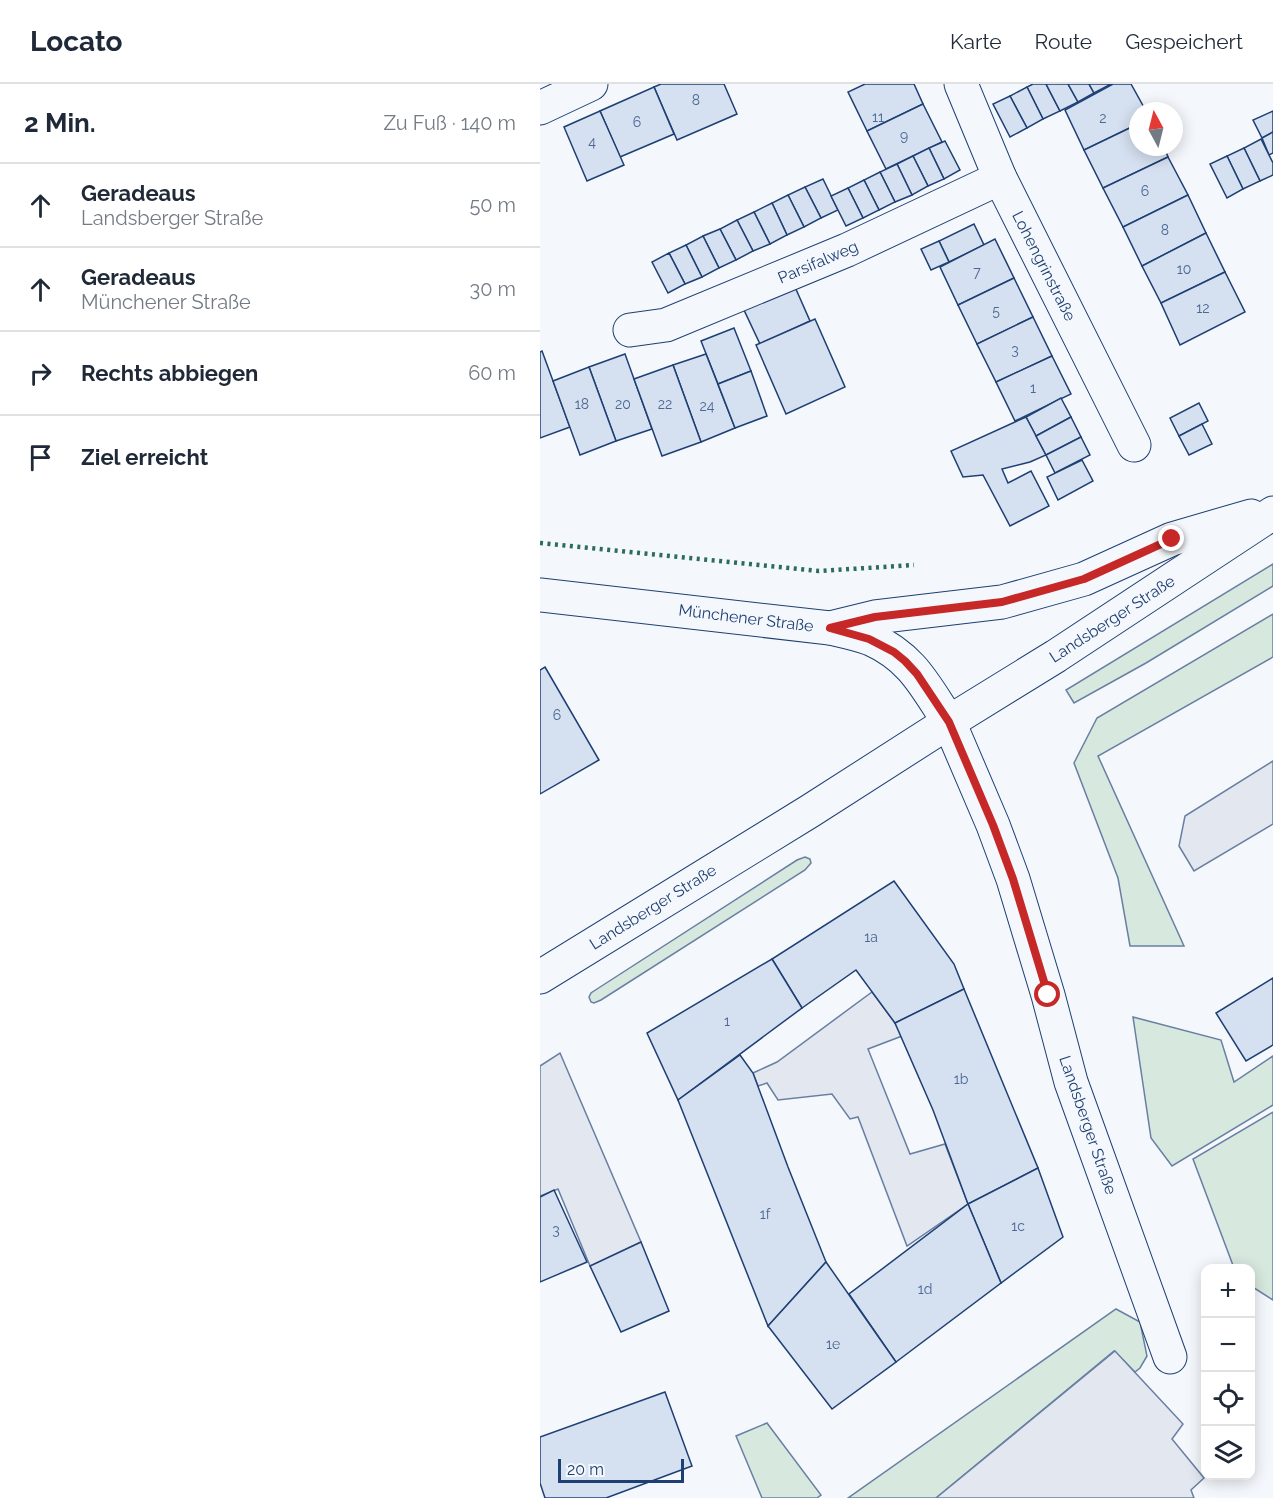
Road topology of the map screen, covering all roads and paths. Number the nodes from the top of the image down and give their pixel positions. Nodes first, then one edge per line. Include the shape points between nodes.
1 (591, 84) edge
2 (961, 84) edge
3 (540, 108) edge
4 (1000, 178) junction
5 (630, 330) dead end
6 (1134, 445) dead end
7 (1273, 511) edge
8 (540, 595) edge
9 (830, 628) junction
10 (949, 722) junction
11 (540, 976) edge
12 (1170, 1357) dead end

1 - 3 street
2 - 4 street, Lohengrinstraße
4 - 5 street, Parsifalweg via 848,250 666,325
4 - 6 street, Lohengrinstraße
7 - 9 street via 1172,539 1084,579 1002,602 875,617
7 - 10 street, Landsberger Straße via 1056,656
8 - 9 street, Münchener Straße
9 - 10 street, Münchener Straße via 869,639 894,652 917,674
10 - 11 street, Landsberger Straße
10 - 12 street, Landsberger Straße via 1013,879 1071,1082

